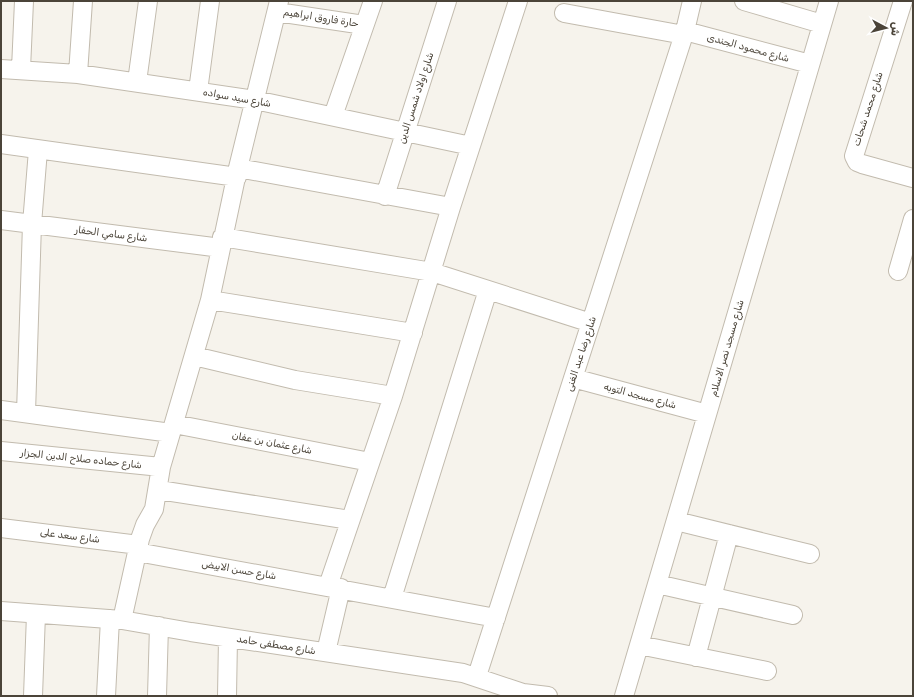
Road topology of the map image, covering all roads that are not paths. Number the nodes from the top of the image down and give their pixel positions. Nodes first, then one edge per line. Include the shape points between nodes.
1 (24, 1) edge
2 (83, 1) edge
3 (148, 1) edge
4 (210, 1) edge
5 (373, 1) edge
6 (447, 1) edge
7 (518, 1) edge
8 (692, 1) edge
9 (744, 1) edge
10 (829, 1) edge
11 (903, 1) edge
12 (278, 6) edge
13 (564, 13) dead end
14 (822, 24) junction
15 (364, 25) junction
16 (685, 33) junction
17 (810, 64) junction
18 (1, 69) edge
19 (21, 69) junction
20 (78, 74) junction
21 (137, 82) junction
22 (198, 91) junction
23 (255, 100) junction
24 (333, 116) junction
25 (405, 132) junction
26 (1, 144) edge
27 (471, 146) junction
28 (38, 150) junction
29 (237, 172) junction
30 (913, 178) edge
31 (385, 196) junction
32 (451, 207) junction
33 (913, 219) edge
34 (1, 220) edge
35 (32, 224) junction
36 (222, 243) junction
37 (898, 271) dead end
38 (432, 272) junction
39 (488, 290) junction
40 (210, 300) junction
41 (591, 323) junction
42 (413, 333) junction
43 (194, 356) junction
44 (573, 378) junction
45 (393, 396) junction
46 (1, 410) edge
47 (26, 413) junction
48 (707, 414) junction
49 (173, 428) junction
50 (1, 451) edge
51 (370, 462) junction
52 (161, 467) junction
53 (158, 490) junction
54 (350, 520) junction
55 (676, 521) junction
56 (1, 528) edge
57 (730, 534) junction
58 (138, 548) junction
59 (810, 554) dead end
60 (658, 584) junction
61 (335, 587) junction
62 (712, 596) junction
63 (392, 598) junction
64 (1, 611) edge
65 (36, 614) junction
66 (793, 615) dead end
67 (496, 618) junction
68 (116, 619) junction
69 (159, 626) junction
70 (228, 638) junction
71 (639, 646) junction
72 (326, 652) junction
73 (696, 657) junction
74 (767, 671) dead end
75 (484, 685) edge
76 (33, 696) edge
77 (106, 696) edge
78 (157, 696) edge
79 (226, 696) edge
80 (548, 696) edge
81 (624, 696) edge

1 - 19 street
2 - 20 street
3 - 21 street
4 - 22 street
5 - 15 street
6 - 25 street, شارع اولاد شمس الدين
7 - 27 street
8 - 16 street, شارع رضا عبد الغنى
9 - 14 street
10 - 14 street, شارع مسجد نصر الاسلام
11 - 30 street, شارع محمد شحات via 854,156 857,162 862,164
12 - 15 street, حارة فاروق ابراهيم
12 - 23 street
13 - 16 street, شارع محمود الجندى
14 - 17 street, شارع مسجد نصر الاسلام
15 - 24 street
16 - 17 street, شارع محمود الجندى
16 - 41 street, شارع رضا عبد الغنى
17 - 48 street, شارع مسجد نصر الاسلام
18 - 19 street, شارع سيد سواده
19 - 20 street, شارع سيد سواده
20 - 21 street, شارع سيد سواده
21 - 22 street, شارع سيد سواده
22 - 23 street, شارع سيد سواده
23 - 24 street, شارع سيد سواده
23 - 29 street
24 - 25 street, شارع سيد سواده
25 - 27 street, شارع سيد سواده
25 - 31 street, شارع اولاد شمس الدين
26 - 28 street
27 - 32 street
28 - 29 street
28 - 35 street
29 - 31 street
29 - 36 street
31 - 32 street
32 - 38 street
33 - 37 street
34 - 35 street, شارع سامي الحفار
35 - 36 street, شارع سامي الحفار
35 - 47 street
36 - 38 street, شارع سامي الحفار
36 - 40 street
38 - 39 street, شارع سامي الحفار
38 - 42 street
39 - 41 street, شارع سامي الحفار
39 - 63 street
40 - 42 street
40 - 43 street
41 - 44 street, شارع رضا عبد الغنى
42 - 45 street
43 - 45 street via 295,380
43 - 49 street
44 - 48 street, شارع مسجد التوبه
44 - 67 street, شارع رضا عبد الغنى
45 - 51 street
46 - 47 street, شارع عثمان بن عفان
47 - 49 street, شارع عثمان بن عفان
48 - 55 street, شارع مسجد نصر الاسلام
49 - 51 street, شارع عثمان بن عفان
49 - 52 street
50 - 52 street, شارع حماده صلاح الدين الجزار
51 - 54 street
52 - 53 street
53 - 54 street
53 - 58 street via 154,509 145,525
54 - 61 street
55 - 57 street
55 - 60 street, شارع مسجد نصر الاسلام
56 - 58 street, شارع سعد على
57 - 59 street
57 - 62 street
58 - 61 street, شارع حسن الابيض
58 - 68 street
60 - 62 street
60 - 71 street, شارع مسجد نصر الاسلام
61 - 63 street, شارع حسن الابيض
61 - 72 street
62 - 66 street
62 - 73 street
63 - 67 street, شارع حسن الابيض
64 - 65 street, شارع مصطفى حامد
65 - 68 street, شارع مصطفى حامد
65 - 76 street
67 - 75 street, شارع رضا عبد الغنى
68 - 69 street, شارع مصطفى حامد
68 - 77 street
69 - 70 street, شارع مصطفى حامد
69 - 78 street
70 - 72 street, شارع مصطفى حامد
70 - 79 street
71 - 73 street
71 - 81 street, شارع مسجد نصر الاسلام
72 - 75 street, شارع مصطفى حامد
73 - 74 street
75 - 80 street, شارع مصطفى حامد

